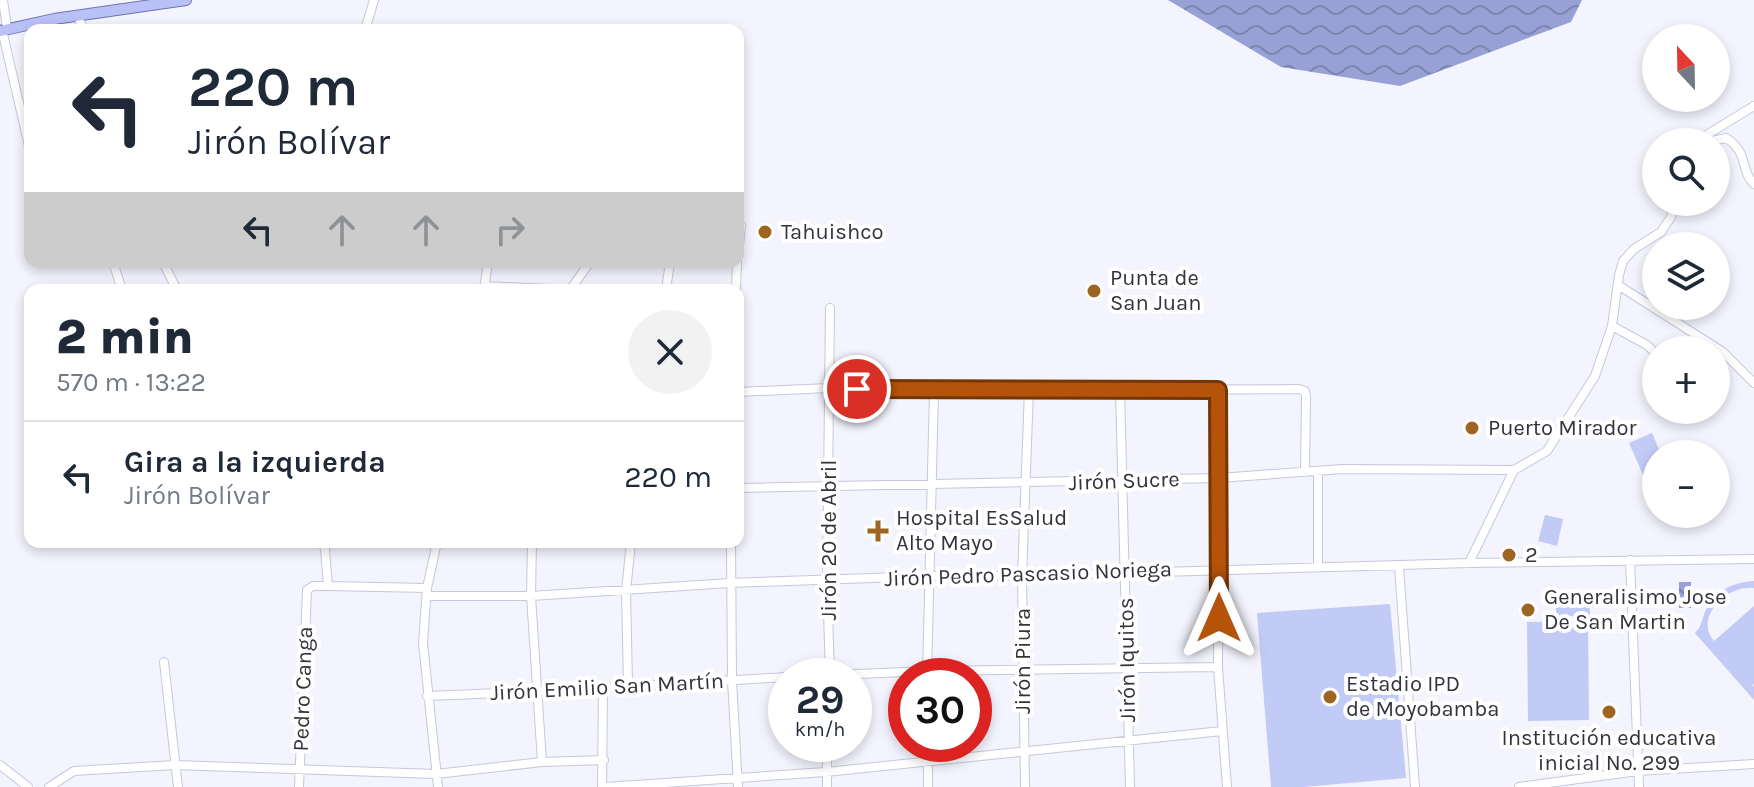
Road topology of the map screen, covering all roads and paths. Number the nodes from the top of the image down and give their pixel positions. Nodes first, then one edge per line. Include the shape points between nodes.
1 (3, 0) edge
2 (184, 0) edge
3 (374, 0) edge
4 (77, 15) junction
5 (33, 24) edge
6 (81, 24) edge
7 (367, 24) edge
8 (24, 26) edge
9 (3, 30) edge
10 (1754, 106) edge
11 (24, 123) edge
12 (1718, 128) edge
13 (1730, 141) edge
14 (1754, 184) edge
15 (1671, 216) edge
16 (1618, 285) junction
17 (830, 308) dead end
18 (1612, 326) junction
19 (1698, 336) edge
20 (1642, 342) edge
21 (1730, 359) edge
22 (1754, 383) edge
23 (829, 388) junction
24 (1029, 390) junction
25 (1120, 390) junction
26 (1218, 390) junction
27 (934, 391) junction
28 (744, 392) edge
29 (1514, 470) junction
30 (1318, 471) junction
31 (1305, 472) junction
32 (1219, 478) junction
33 (1124, 481) junction
34 (1024, 484) junction
35 (830, 485) junction
36 (931, 485) junction
37 (744, 488) edge
38 (325, 548) edge
39 (436, 548) edge
40 (532, 548) edge
41 (630, 548) edge
42 (731, 548) edge
43 (1754, 559) edge
44 (1630, 560) junction
45 (1469, 563) junction
46 (1318, 567) junction
47 (1399, 567) junction
48 (1219, 568) junction
49 (1126, 572) junction
50 (929, 576) junction
51 (1022, 576) junction
52 (827, 580) junction
53 (730, 583) junction
54 (328, 586) junction
55 (307, 590) joint
56 (626, 591) junction
57 (427, 592) junction
58 (531, 596) junction
59 (829, 658) edge
60 (927, 658) edge
61 (164, 662) dead end
62 (1218, 667) junction
63 (1125, 669) junction
64 (1022, 670) junction
65 (992, 671) edge
66 (768, 678) edge
67 (732, 680) junction
68 (628, 685) junction
69 (603, 687) junction
70 (537, 693) junction
71 (427, 696) junction
72 (1222, 731) junction
73 (1129, 740) junction
74 (541, 748) junction
75 (1023, 751) junction
76 (604, 760) junction
77 (542, 762) junction
78 (826, 762) edge
79 (530, 763) junction
80 (928, 763) junction
81 (1754, 764) edge
82 (0, 765) edge
83 (175, 765) junction
84 (300, 770) junction
85 (1638, 771) junction
86 (826, 772) junction
87 (436, 774) junction
88 (738, 783) edge
89 (672, 785) edge
90 (28, 787) edge
91 (49, 787) edge
92 (178, 787) edge
93 (299, 787) edge
94 (438, 787) edge
95 (603, 787) edge
96 (827, 787) edge
97 (928, 787) edge
98 (1025, 787) edge
99 (1130, 787) edge
100 (1227, 787) edge
101 (1415, 787) edge
102 (1521, 787) edge
103 (1639, 787) edge

1 - 9 street
2 - 4 main road
3 - 7 street
4 - 5 main road
4 - 6 street
8 - 9 main road
9 - 11 street
10 - 12 street
13 - 14 street
15 - 16 street via 1661,232 1623,261
16 - 18 street
16 - 19 street
17 - 23 street, Jirón 20 de Abril
18 - 20 street
18 - 29 street via 1595,376 1547,451
21 - 22 street
23 - 27 street
23 - 28 street
23 - 35 street, Jirón 20 de Abril
24 - 25 street
24 - 27 street
24 - 34 street, Jirón Piura
25 - 26 street
25 - 33 street, Jirón Iquitos
26 - 31 street via 1305,391
26 - 32 street
27 - 36 street
29 - 30 street, Jirón Sucre
29 - 45 street
30 - 31 street, Jirón Sucre
30 - 46 street
31 - 32 street, Jirón Sucre
32 - 33 street, Jirón Sucre
32 - 48 street
33 - 34 street, Jirón Sucre
33 - 49 street, Jirón Iquitos
34 - 36 street, Jirón Sucre
34 - 51 street, Jirón Piura
35 - 36 street, Jirón Sucre
35 - 37 street, Jirón Sucre
35 - 52 street, Jirón 20 de Abril
36 - 50 street
38 - 54 street
39 - 57 street
40 - 58 street
41 - 56 street
42 - 53 street
43 - 44 street, Jirón Pedro Pascasio Noriega
44 - 45 street, Jirón Pedro Pascasio Noriega
44 - 85 street
45 - 47 street, Jirón Pedro Pascasio Noriega
46 - 47 street, Jirón Pedro Pascasio Noriega
46 - 48 street, Jirón Pedro Pascasio Noriega
47 - 101 street
48 - 49 street, Jirón Pedro Pascasio Noriega
48 - 62 street
49 - 51 street, Jirón Pedro Pascasio Noriega
49 - 63 street, Jirón Iquitos
50 - 51 street, Jirón Pedro Pascasio Noriega
50 - 52 street, Jirón Pedro Pascasio Noriega
50 - 60 street
51 - 64 street, Jirón Piura
52 - 53 street, Jirón Pedro Pascasio Noriega
52 - 59 street, Jirón 20 de Abril
53 - 56 street, Jirón Pedro Pascasio Noriega
53 - 67 street
54 - 55 street, Jirón Pedro Pascasio Noriega
54 - 57 street, Jirón Pedro Pascasio Noriega
55 - 84 street, Pedro Canga
56 - 58 street, Jirón Pedro Pascasio Noriega
56 - 68 street
57 - 58 street, Jirón Pedro Pascasio Noriega
57 - 71 street
58 - 70 street
61 - 83 street
62 - 63 street
62 - 72 street
63 - 64 street
63 - 73 street, Jirón Iquitos
64 - 65 street
64 - 75 street, Jirón Piura
66 - 67 street, Jirón Emilio San Martín
67 - 68 street, Jirón Emilio San Martín
67 - 88 street
68 - 69 street, Jirón Emilio San Martín
69 - 70 street, Jirón Emilio San Martín
69 - 76 street
70 - 71 street, Jirón Emilio San Martín
70 - 74 street
71 - 87 street
72 - 73 street
72 - 100 street
73 - 75 street
73 - 99 street, Jirón Iquitos
74 - 77 street
74 - 79 street
75 - 80 street
75 - 98 street, Jirón Piura
76 - 77 street
76 - 95 street
77 - 79 street
78 - 86 street
79 - 87 street
80 - 86 street
80 - 97 street
81 - 85 street
82 - 90 street
83 - 84 street
83 - 91 street via 74,771
83 - 92 street
84 - 87 street
84 - 93 street, Pedro Canga
85 - 102 street
85 - 103 street
86 - 88 street
86 - 96 street
87 - 94 street
88 - 89 street
89 - 95 street

